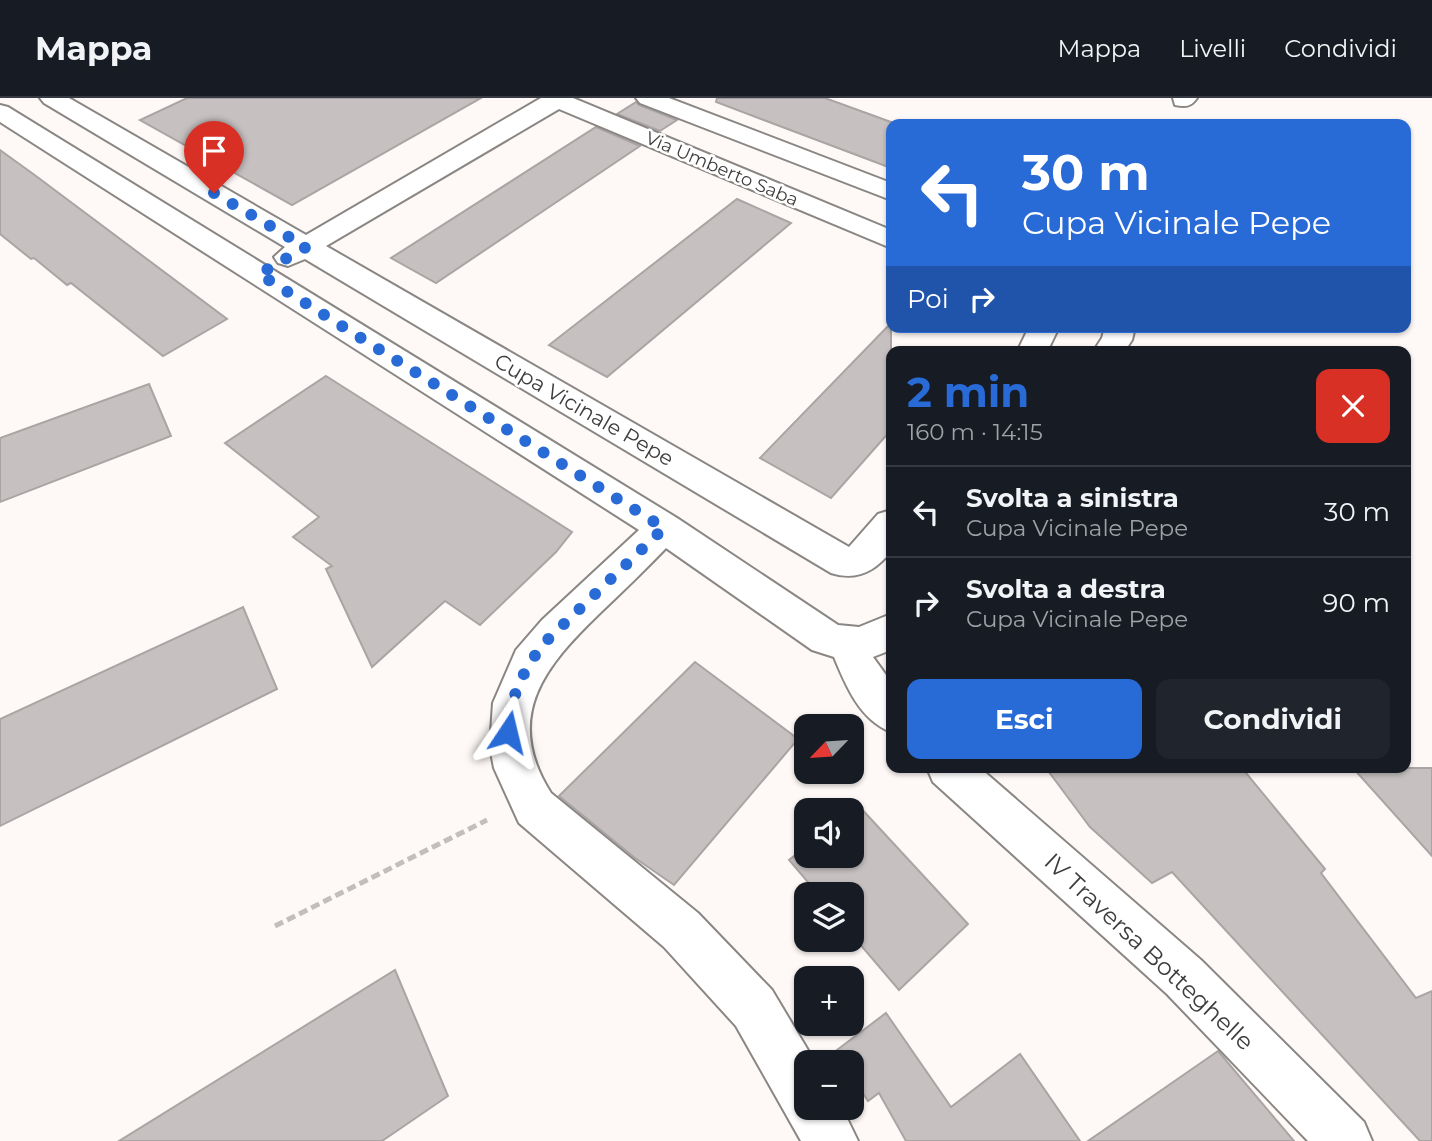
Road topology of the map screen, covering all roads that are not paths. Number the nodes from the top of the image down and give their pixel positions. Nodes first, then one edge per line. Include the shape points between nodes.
1 (52, 98) edge
2 (648, 98) edge
3 (555, 99) edge
4 (0, 112) edge
5 (886, 190) edge
6 (886, 238) edge
7 (306, 247) junction
8 (259, 274) junction
9 (664, 528) junction
10 (886, 530) edge
11 (886, 634) edge
12 (848, 645) junction
13 (886, 707) edge
14 (954, 773) edge
15 (794, 1076) edge
16 (819, 1120) edge
17 (831, 1141) edge
18 (1345, 1141) edge

1 - 7 street, Cupa Vicinale Pepe
2 - 5 street, Via Umberto Saba
3 - 6 street, Via Umberto Saba
3 - 7 street
4 - 8 street
7 - 8 street
7 - 10 street, Cupa Vicinale Pepe via 850,564 863,558
8 - 9 street
9 - 12 street via 805,625
9 - 15 street via 542,645 526,669 514,697 508,732 515,772 523,792 557,830 681,930 754,1008
11 - 12 street
12 - 13 street via 863,679
14 - 18 street, IV Traversa Botteghelle via 1184,977
16 - 17 street

